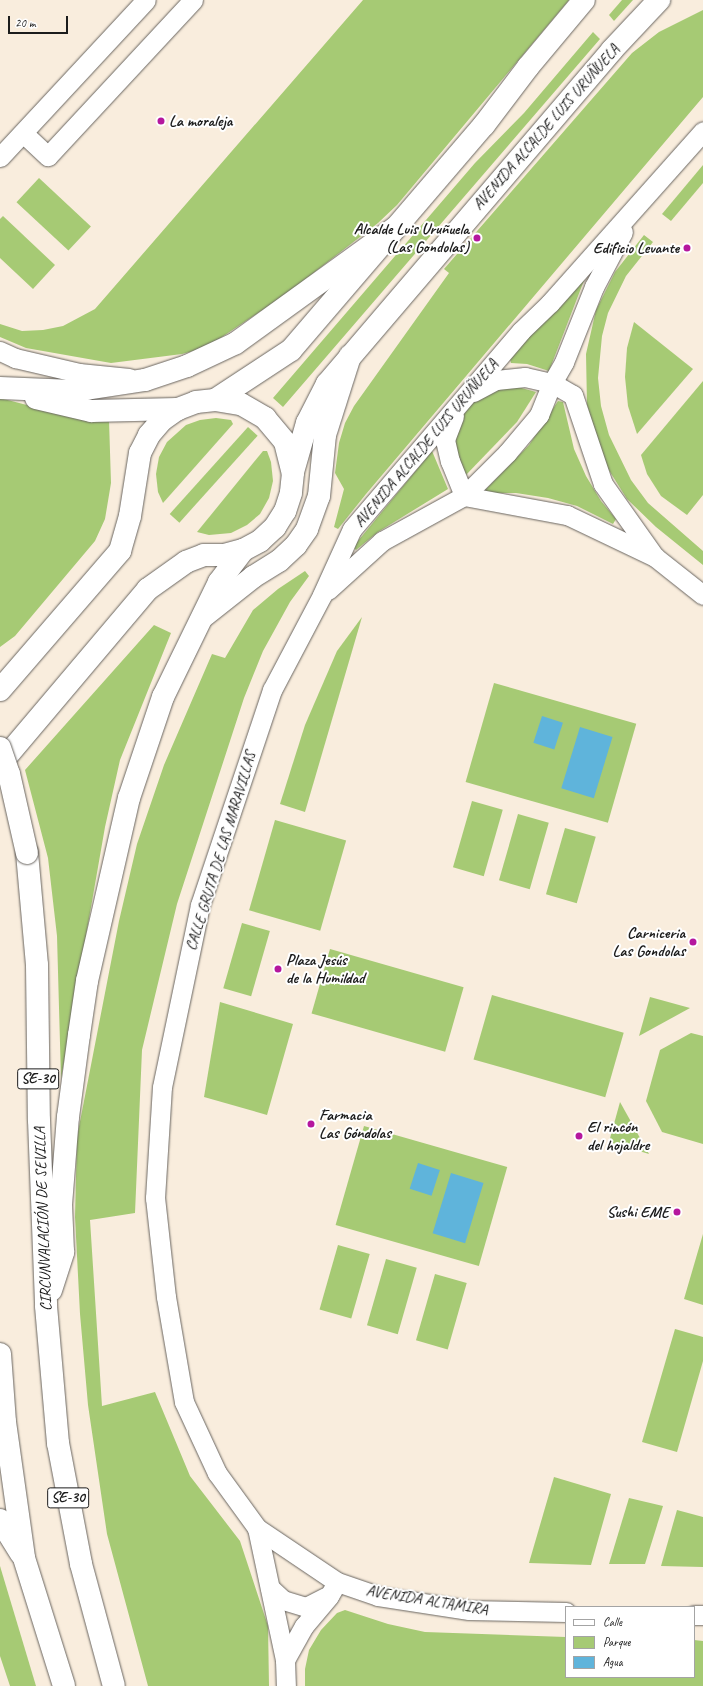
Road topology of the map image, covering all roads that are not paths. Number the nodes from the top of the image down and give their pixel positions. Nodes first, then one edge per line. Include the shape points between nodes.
1 (146, 0) edge
2 (193, 0) edge
3 (584, 0) edge
4 (659, 0) edge
5 (703, 131) edge
6 (23, 133) junction
7 (0, 157) edge
8 (635, 209) junction
9 (395, 228) junction
10 (0, 351) edge
11 (350, 356) junction
12 (145, 380) junction
13 (552, 383) junction
14 (0, 388) edge
15 (215, 400) junction
16 (462, 400) junction
17 (178, 409) junction
18 (293, 473) junction
19 (464, 496) junction
20 (243, 550) junction
21 (655, 557) junction
22 (322, 595) junction
23 (703, 595) edge
24 (199, 620) junction
25 (0, 690) edge
26 (0, 748) edge
27 (0, 764) edge
28 (46, 1306) junction
29 (0, 1354) edge
30 (0, 1520) edge
31 (257, 1528) junction
32 (24, 1558) junction
33 (270, 1588) junction
34 (333, 1589) junction
35 (565, 1612) edge
36 (285, 1660) junction
37 (64, 1686) edge
38 (114, 1686) edge
39 (286, 1686) edge

1 - 6 street
2 - 6 street via 48,156
3 - 9 main road via 484,125
4 - 11 main road, AVENIDA ALCALDE LUIS URUÑUELA via 607,56
5 - 8 street, AVENIDA ALCALDE LUIS URUÑUELA
6 - 7 street
8 - 13 street, AVENIDA ALCALDE LUIS URUÑUELA via 594,287 564,362
8 - 16 street, AVENIDA ALCALDE LUIS URUÑUELA via 550,303 521,331
9 - 12 main road via 236,343 187,366
9 - 15 main road via 291,350
10 - 12 street via 15,358 79,372
11 - 18 main road, AVENIDA ALCALDE LUIS URUÑUELA via 327,384 307,423
11 - 24 main road via 325,435 319,496 307,529 296,546 280,561 253,577
12 - 14 main road via 73,391
13 - 16 street via 525,376 496,380
13 - 19 street, AVENIDA ALCALDE LUIS URUÑUELA via 539,415 507,453
13 - 21 street via 573,395 603,484
14 - 17 main road via 91,411
15 - 17 main road via 196,402
15 - 18 main road via 240,404 265,418 284,442
16 - 19 street via 446,440 450,462
16 - 22 street, AVENIDA ALCALDE LUIS URUÑUELA via 352,529
17 - 25 main road via 162,420 149,435 140,453 130,516 120,551
18 - 20 main road via 292,493 275,527 260,541
19 - 21 street via 567,515
19 - 22 street, AVENIDA ALCALDE LUIS URUÑUELA via 382,541
20 - 24 main road via 219,582
20 - 27 main road via 224,555 204,555 186,562 148,589
21 - 23 street
22 - 31 street, CALLE GRUTA DE LAS MARAVILLAS via 272,690 200,905 162,1087 155,1198 166,1297 184,1402 217,1473
24 - 28 main road via 163,697 129,798 89,974 68,1117 61,1205 62,1252
26 - 28 main road, CIRCUNVALACIÓN DE SEVILLA / SE-30, bridge via 9,774 26,853 37,965 39,1120
28 - 38 main road, CIRCUNVALACIÓN DE SEVILLA / SE-30 via 58,1442 81,1564
29 - 32 main road via 5,1422
30 - 32 main road
31 - 33 street
31 - 34 street, CALLE GRUTA DE LAS MARAVILLAS
32 - 37 main road
33 - 34 street via 284,1600 306,1607
33 - 36 street
34 - 35 street, AVENIDA ALTAMIRA via 469,1610
34 - 36 street via 304,1626
36 - 39 street

